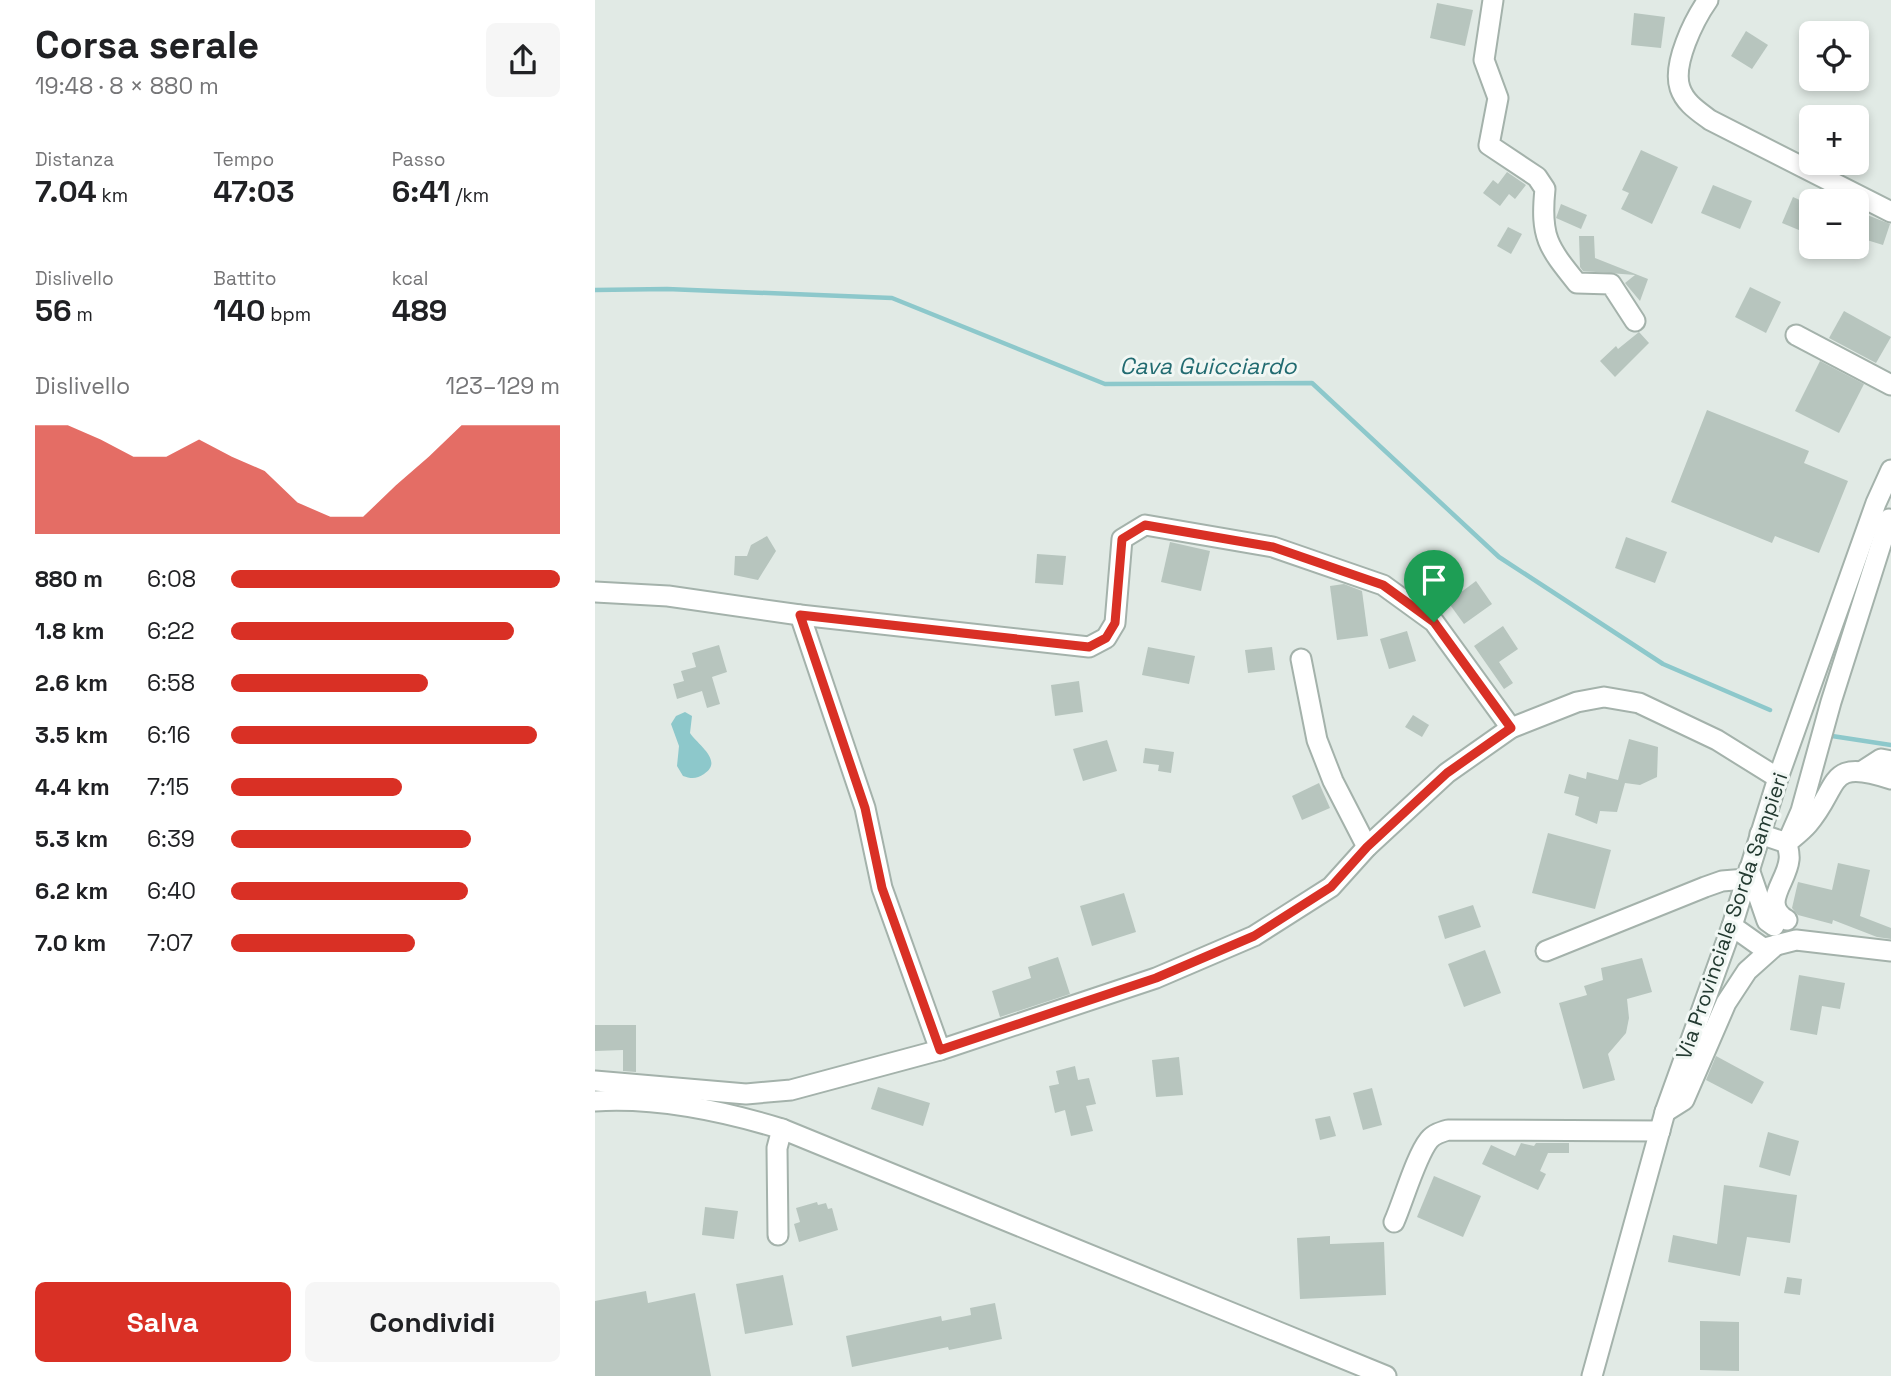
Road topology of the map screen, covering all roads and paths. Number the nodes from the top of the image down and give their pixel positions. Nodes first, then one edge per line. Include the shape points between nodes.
1 (1493, 0) edge
2 (1702, 2) edge
3 (1891, 212) edge
4 (1635, 321) dead end
5 (1796, 335) dead end
6 (1891, 385) edge
7 (1890, 474) edge
8 (1889, 519) edge
9 (595, 592) edge
10 (800, 615) junction
11 (1301, 659) dead end
12 (1511, 728) junction
13 (1891, 761) edge
14 (1864, 770) junction
15 (1778, 778) junction
16 (1891, 779) edge
17 (1759, 834) junction
18 (1787, 843) junction
19 (1367, 847) junction
20 (1748, 874) junction
21 (1777, 920) junction
22 (1732, 926) junction
23 (1795, 940) junction
24 (1770, 946) junction
25 (1546, 951) dead end
26 (1891, 951) edge
27 (1707, 993) junction
28 (940, 1050) junction
29 (595, 1081) edge
30 (595, 1101) edge
31 (1662, 1121) junction
32 (782, 1129) junction
33 (1394, 1222) dead end
34 (778, 1235) dead end
35 (1591, 1374) edge
36 (1386, 1376) edge

1 - 4 street via 1484,60 1498,98 1489,145 1537,177 1545,189 1542,219 1550,249 1577,283 1611,284
2 - 3 street via 1678,80 1694,108
5 - 6 street
7 - 15 street, Via Provinciale Sorda Sampieri via 1875,503
8 - 18 street via 1801,811
9 - 10 street via 668,596
10 - 12 street via 1089,647 1106,638 1115,623 1122,539 1145,525 1273,547 1383,585 1434,622
10 - 28 street via 865,808 882,888
11 - 19 street via 1317,740
12 - 15 street via 1577,702 1604,697 1639,703 1717,740
12 - 19 street via 1447,773
13 - 14 street via 1881,759
14 - 16 street
14 - 18 street via 1845,772 1829,787 1809,823
15 - 17 street, Via Provinciale Sorda Sampieri
17 - 18 street
17 - 20 street, Via Provinciale Sorda Sampieri
18 - 21 street via 1789,861 1775,896
19 - 28 street via 1331,887 1254,936 1156,978
20 - 21 street
20 - 22 street, Via Provinciale Sorda Sampieri
20 - 25 street
21 - 22 street
21 - 23 street
22 - 24 street
22 - 27 street, Via Provinciale Sorda Sampieri
23 - 24 street
23 - 26 street
24 - 27 street via 1726,974
24 - 31 street via 1726,1003 1684,1100
27 - 31 street, Via Provinciale Sorda Sampieri
28 - 29 street via 812,1085 746,1094
30 - 32 street via 736,1115
31 - 33 street via 1437,1134 1422,1152
31 - 35 street, Via Provinciale Sorda Sampieri
32 - 34 street via 777,1148
32 - 36 street

